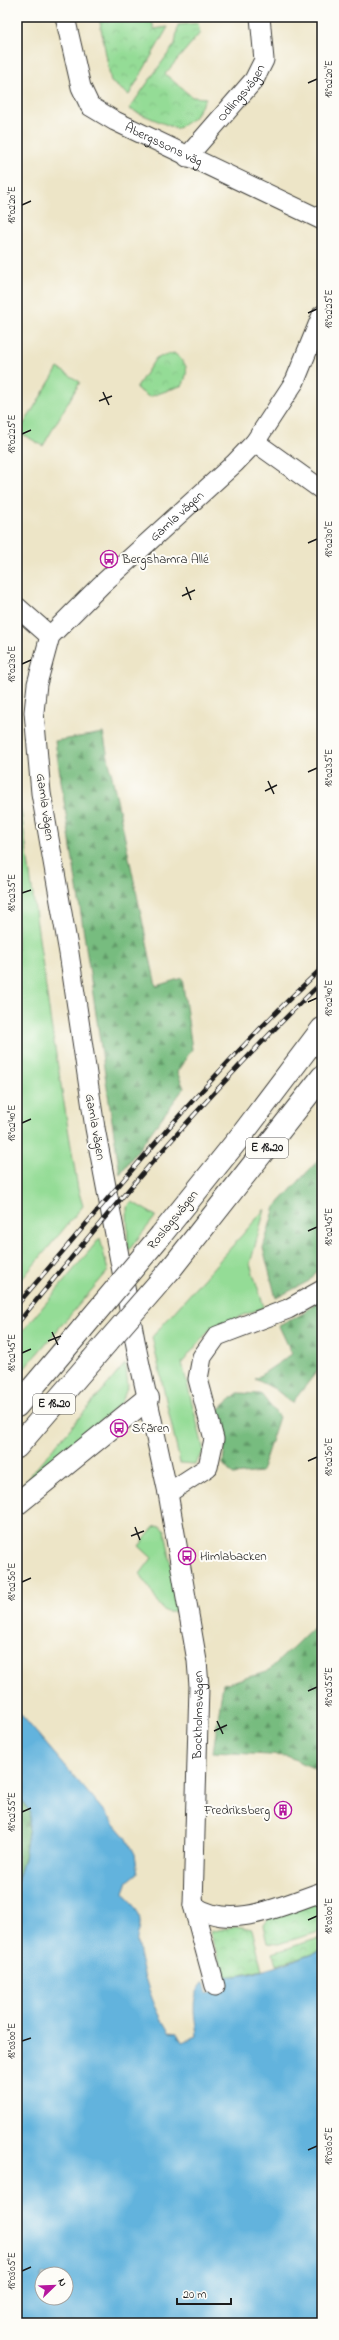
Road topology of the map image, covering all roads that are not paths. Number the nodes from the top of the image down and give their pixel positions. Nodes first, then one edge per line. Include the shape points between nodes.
1 (65, 17) edge
2 (260, 17) edge
3 (187, 156) junction
4 (322, 220) edge
5 (322, 315) edge
6 (255, 442) junction
7 (322, 490) edge
8 (17, 607) edge
9 (50, 636) junction
10 (322, 1029) edge
11 (322, 1077) edge
12 (322, 1290) edge
13 (148, 1398) junction
14 (17, 1406) edge
15 (17, 1447) edge
16 (168, 1493) junction
17 (17, 1504) edge
18 (322, 1892) edge
19 (193, 1905) junction
20 (215, 1986) dead end

1 - 3 street, Åbergssons väg via 81,87 90,106 115,122
2 - 3 street, Odlingsvägen via 264,60 254,80
3 - 4 street, Åbergssons väg
5 - 6 street, Gamla vägen via 295,380
6 - 7 street
6 - 9 street, Gamla vägen via 236,463 101,585
8 - 9 street
9 - 13 street, Gamla vägen via 37,684 34,712 41,793 69,952 95,1128
10 - 14 main road, Roslagsvägen / E 18.20, bridge via 162,1235
11 - 15 main road, E 18.20, bridge via 170,1270
12 - 16 street via 288,1310 217,1336 202,1357 198,1379 214,1439 212,1456 208,1467
13 - 16 street, Bockholmsvägen
13 - 17 main road
16 - 19 street, Bockholmsvägen via 199,1686
18 - 19 street via 254,1914 225,1917 204,1912
19 - 20 street, Bockholmsvägen

